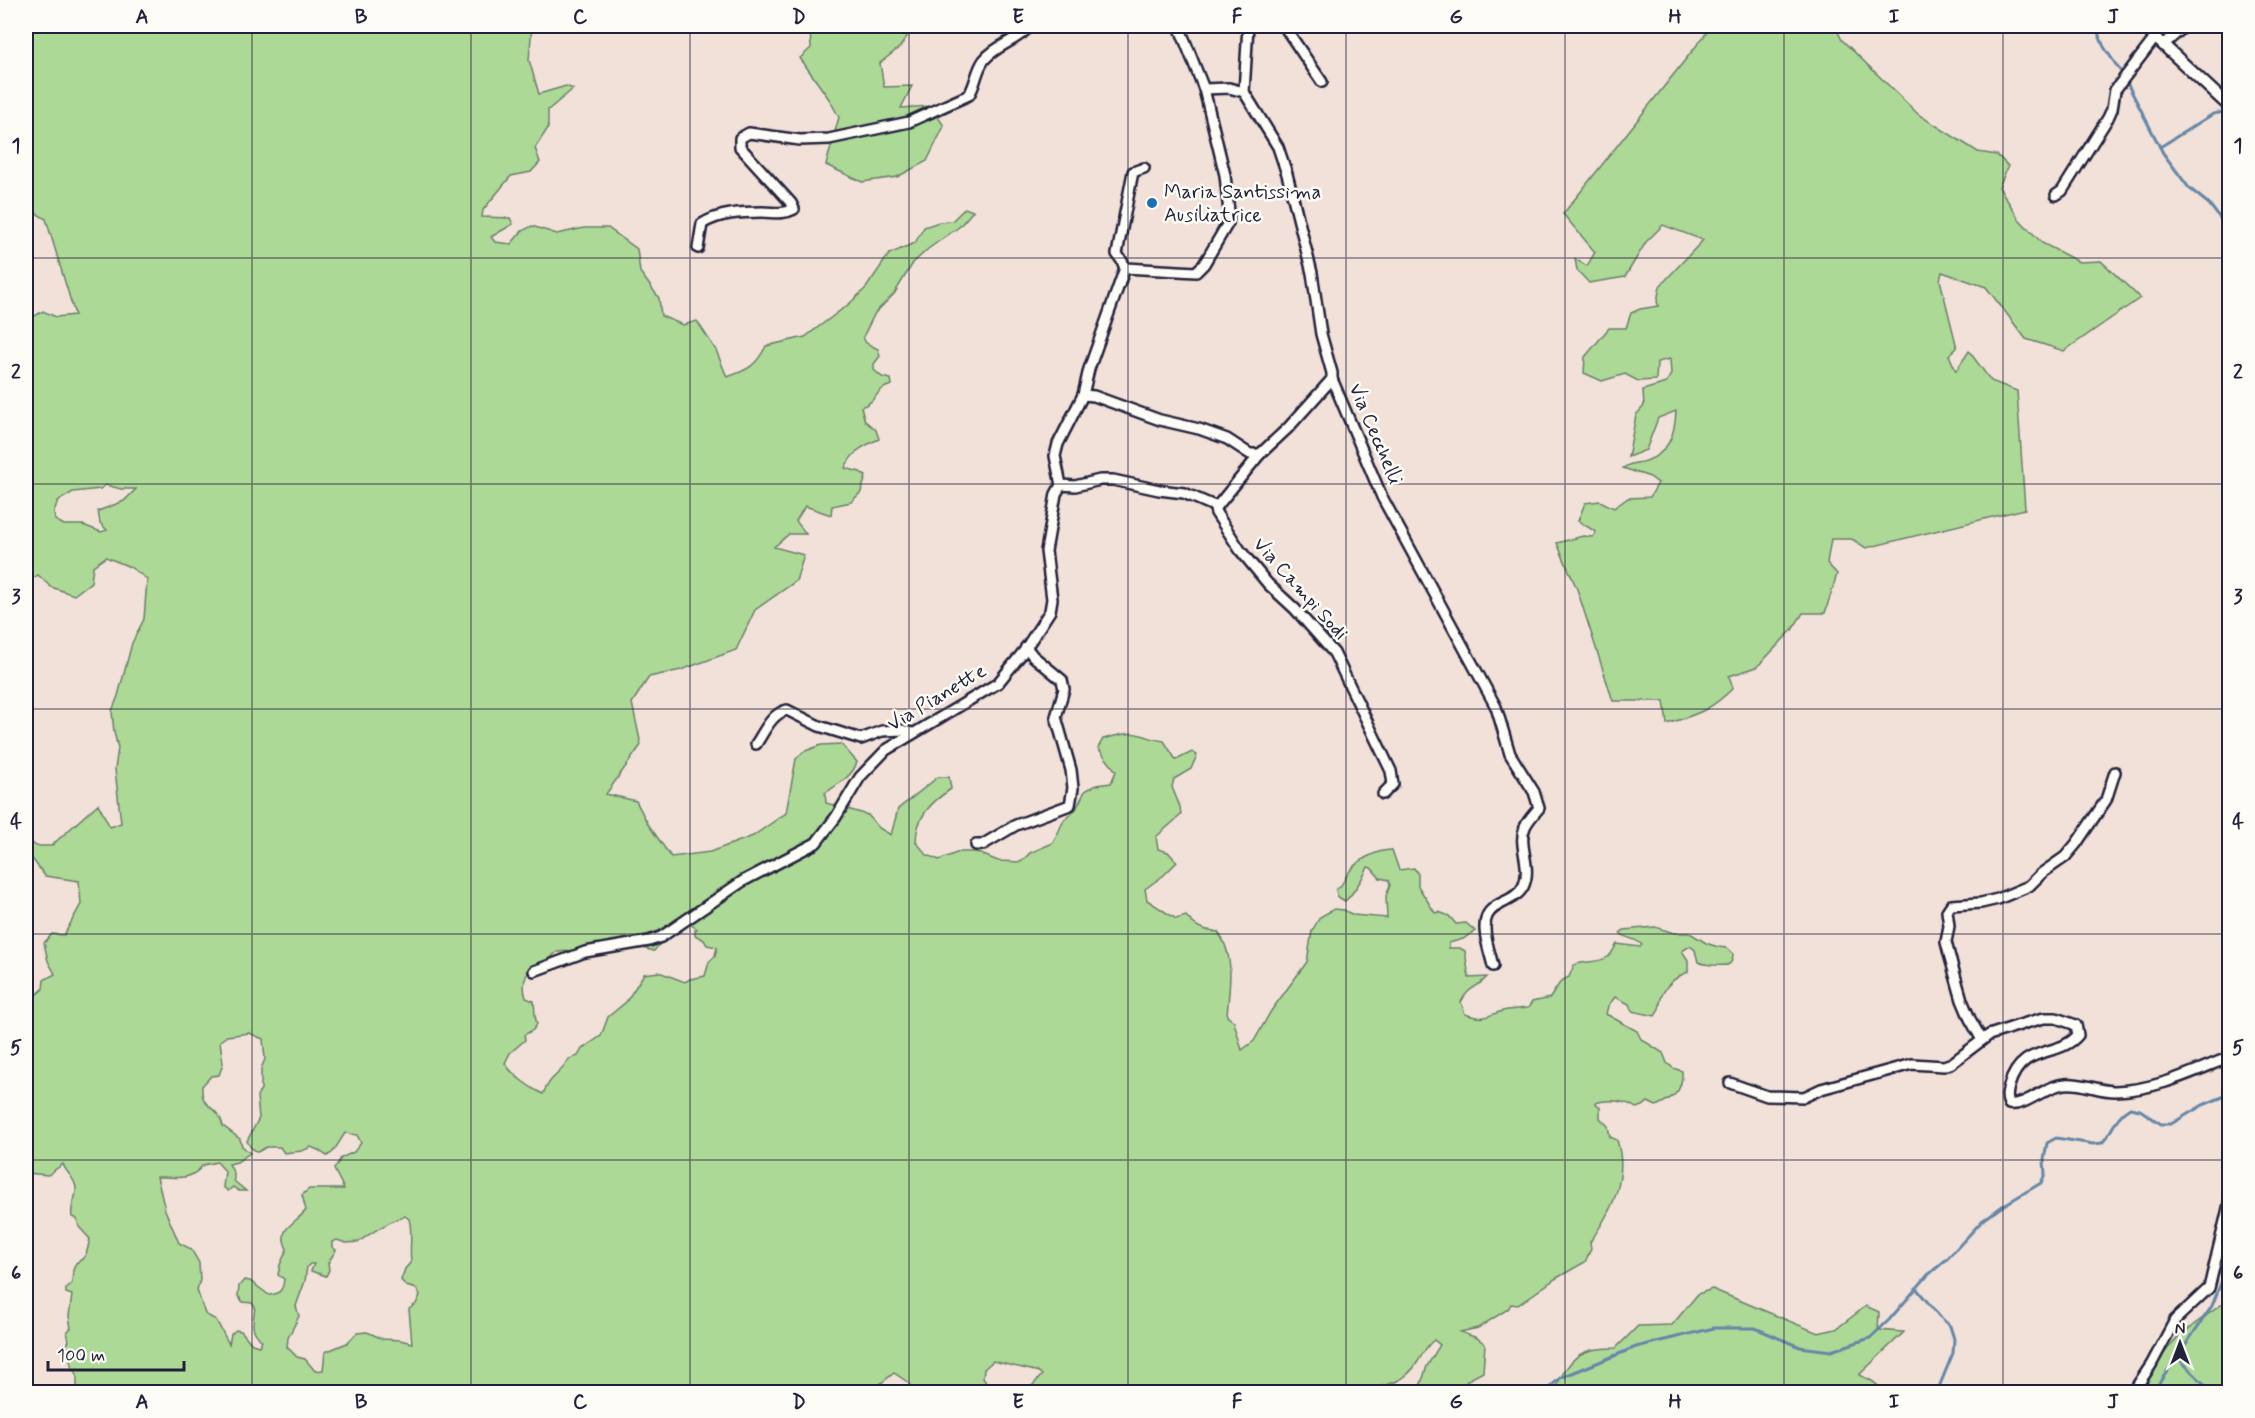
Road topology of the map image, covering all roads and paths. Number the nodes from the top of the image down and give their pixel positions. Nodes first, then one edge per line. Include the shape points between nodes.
1 (1030, 26) edge
2 (1179, 26) edge
3 (1248, 26) edge
4 (1284, 26) edge
5 (2142, 26) edge
6 (2185, 26) edge
7 (2158, 41) junction
8 (1322, 82) dead end
9 (1204, 89) junction
10 (1244, 92) junction
11 (2226, 104) edge
12 (1143, 168) dead end
13 (2056, 195) dead end
14 (698, 248) dead end
15 (1125, 268) junction
16 (1332, 379) junction
17 (1083, 394) junction
18 (1260, 454) junction
19 (1061, 485) junction
20 (1214, 506) junction
21 (1026, 647) junction
22 (912, 733) junction
23 (756, 744) dead end
24 (2115, 772) dead end
25 (1383, 794) dead end
26 (976, 845) dead end
27 (1493, 966) dead end
28 (534, 971) dead end
29 (1982, 1040) junction
30 (2229, 1057) edge
31 (1730, 1083) dead end
32 (2229, 1200) edge
33 (2133, 1392) edge

1 - 14 street via 984,60 969,95 909,122 829,140 749,133 740,138 740,147 794,209 786,213 736,213 711,219 702,224
2 - 9 street
3 - 10 street
4 - 8 street
5 - 7 main road
6 - 7 street
7 - 11 main road
7 - 13 street via 2115,90 2108,118
9 - 10 street
9 - 15 street via 1225,175 1228,223 1196,272
10 - 16 street, Via Cecchelli via 1278,147 1287,174 1312,273
12 - 15 street via 1133,172 1126,200 1117,254
15 - 17 street
16 - 18 street
16 - 27 street, Via Cecchelli via 1382,498 1496,707 1510,754 1534,792 1539,808 1522,836 1527,870 1524,886 1486,917
17 - 18 street via 1199,429 1227,439 1250,454
17 - 19 street via 1055,456
18 - 20 street
19 - 20 street via 1113,480 1184,493
19 - 21 street, Via Pianette via 1046,551 1050,611
20 - 25 street, Via Campi Sodi via 1240,550 1334,653 1391,771 1393,784
21 - 22 street, Via Pianette via 998,683
21 - 26 street via 1062,680 1064,689 1056,717 1071,770 1070,805
22 - 23 street via 882,731 861,739 819,726 787,710 775,716
22 - 28 street, Via Pianette via 868,768 816,843 743,881 661,937 593,950
24 - 29 street via 2106,800 2065,857 2029,886 1998,899 1951,905 1947,911 1949,954 1962,1000
29 - 30 street via 2044,1018 2067,1021 2079,1030 2069,1043 2033,1054 2017,1069 2007,1095 2007,1101 2013,1105 2063,1084 2112,1091 2160,1085
29 - 31 street via 1952,1064 1912,1064 1804,1097 1767,1096
32 - 33 street via 2209,1288 2175,1320

